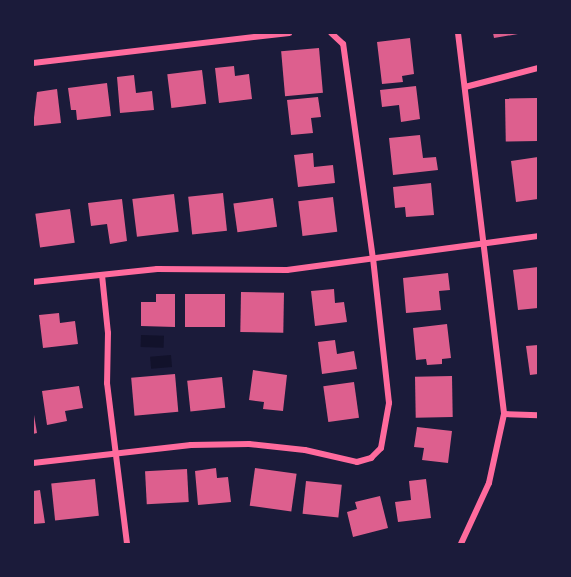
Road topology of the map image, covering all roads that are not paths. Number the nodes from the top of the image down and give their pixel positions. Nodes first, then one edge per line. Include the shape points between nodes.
1 (289, 33) edge
2 (458, 33) edge
3 (334, 35) edge
4 (33, 63) edge
5 (538, 68) edge
6 (465, 87) junction
7 (538, 236) edge
8 (486, 245) junction
9 (373, 259) junction
10 (102, 275) junction
11 (33, 282) edge
12 (504, 414) junction
13 (538, 415) edge
14 (116, 452) junction
15 (33, 463) edge
16 (127, 544) edge
17 (461, 544) edge

1 - 4 street
2 - 6 street
3 - 9 street via 343,44
5 - 6 street
6 - 8 street
7 - 8 street
8 - 9 street
8 - 12 street
9 - 10 street via 287,270 157,268
9 - 14 street via 388,403 385,435 372,458 357,462 305,450 249,444
10 - 11 street
10 - 14 street via 108,333 107,383
12 - 13 street
12 - 17 street via 489,483
14 - 15 street
14 - 16 street

